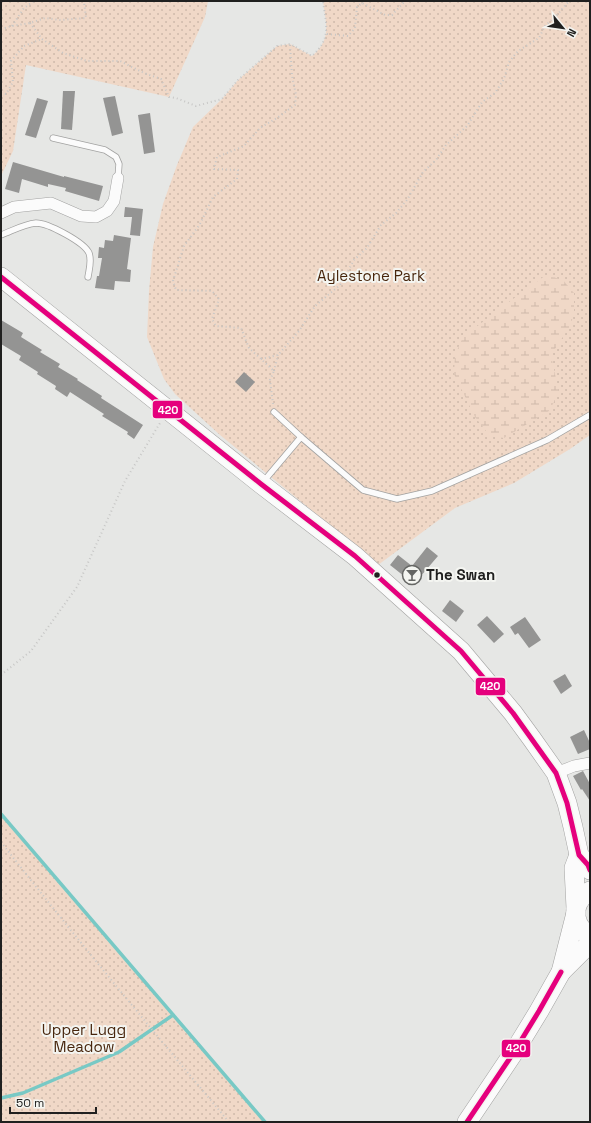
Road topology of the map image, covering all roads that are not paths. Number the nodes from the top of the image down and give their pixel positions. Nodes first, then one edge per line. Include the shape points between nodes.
1 (53, 138) dead end
2 (118, 178) joint
3 (1, 213) edge
4 (1, 235) edge
5 (1, 277) edge
6 (88, 277) dead end
7 (274, 412) road end
8 (590, 415) edge
9 (301, 437) junction
10 (261, 484) junction
11 (590, 764) edge
12 (556, 773) junction
13 (584, 863) edge
14 (590, 891) edge
15 (576, 910) junction
16 (590, 936) edge
17 (590, 943) edge
18 (561, 972) junction
19 (467, 1122) edge

1 - 2 lane via 105,150 120,164
2 - 3 street via 114,201 107,211 96,217 81,216 51,203 14,207
4 - 6 lane via 37,223 59,230 83,246 88,253
5 - 10 highway
7 - 9 lane
8 - 9 lane via 547,440 432,491 397,499 363,490
9 - 10 lane
10 - 12 highway via 355,556 461,651 513,713
11 - 12 street via 574,766
12 - 13 highway
13 - 15 highway via 574,868
14 - 15 highway via 583,895
15 - 16 highway via 579,926
15 - 18 highway
17 - 18 highway
18 - 19 highway via 514,1052

